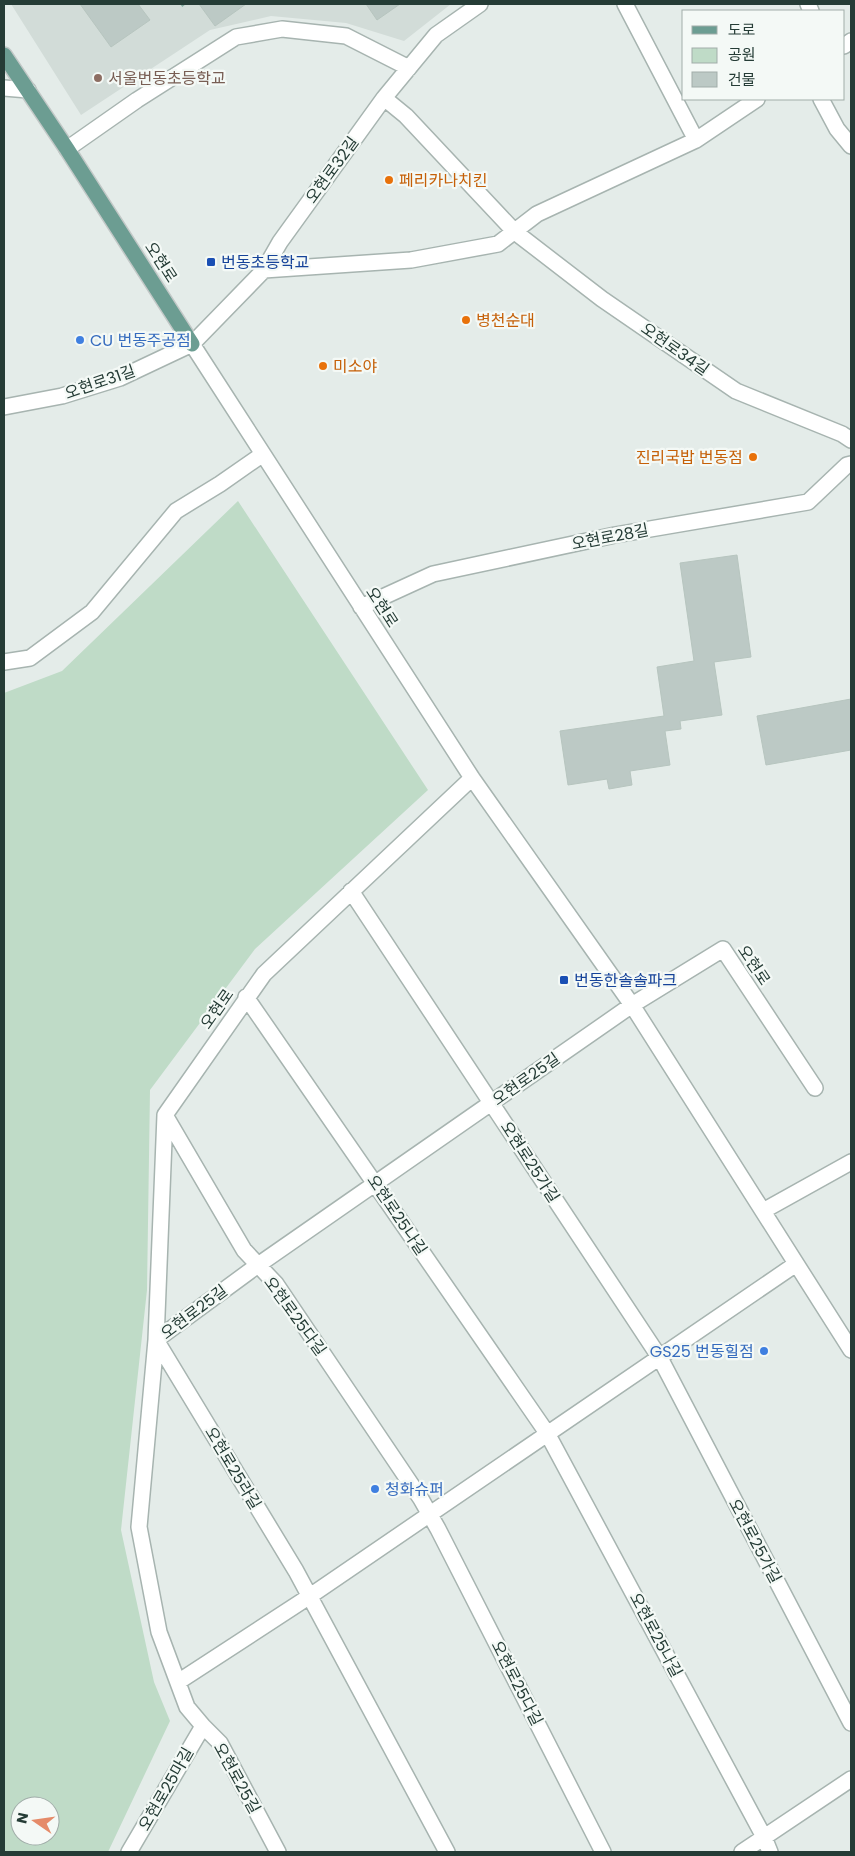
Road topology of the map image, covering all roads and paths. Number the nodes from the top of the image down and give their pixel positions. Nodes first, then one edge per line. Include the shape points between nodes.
1 (182, 4) edge
2 (480, 4) edge
3 (625, 4) edge
4 (185, 8) dead end
5 (4, 55) edge
6 (409, 68) junction
7 (4, 88) edge
8 (28, 90) junction
9 (384, 98) junction
10 (756, 100) edge
11 (822, 100) edge
12 (696, 140) junction
13 (851, 146) edge
14 (67, 149) junction
15 (514, 232) junction
16 (264, 270) junction
17 (192, 344) junction
18 (4, 407) edge
19 (851, 440) edge
20 (263, 454) junction
21 (851, 464) edge
22 (361, 607) junction
23 (4, 662) edge
24 (472, 778) junction
25 (352, 891) junction
26 (246, 997) junction
27 (632, 1005) junction
28 (815, 1088) dead end
29 (491, 1103) junction
30 (165, 1115) junction
31 (851, 1162) edge
32 (375, 1183) junction
33 (763, 1211) junction
34 (796, 1264) junction
35 (258, 1265) junction
36 (156, 1340) junction
37 (851, 1350) edge
38 (660, 1358) junction
39 (547, 1433) junction
40 (430, 1514) junction
41 (310, 1596) junction
42 (178, 1682) junction
43 (851, 1723) edge
44 (203, 1726) junction
45 (851, 1779) edge
46 (764, 1838) junction
47 (129, 1852) edge
48 (278, 1852) edge
49 (447, 1852) edge
50 (603, 1852) edge
51 (742, 1852) edge
52 (770, 1852) edge

1 - 4 path
2 - 6 street, 오현로32길 via 436,35
3 - 12 street
5 - 8 main road, 오현로
6 - 9 street, 오현로32길
6 - 14 street via 346,36 282,29 236,37
7 - 8 street
8 - 14 main road, 오현로
9 - 15 street, 오현로34길 via 406,116
9 - 16 street, 오현로32길 via 280,242
10 - 12 street
11 - 13 street
12 - 15 street via 537,214
14 - 17 main road, 오현로
15 - 16 street via 498,244 411,260
15 - 19 street, 오현로34길 via 602,299 736,392
16 - 17 street, 오현로32길
17 - 18 street, 오현로31길 via 120,378 62,396
17 - 20 street, 오현로
20 - 22 street, 오현로
20 - 23 street via 176,512 92,612 30,658
21 - 22 street, 오현로28길 via 808,502 616,535 433,574
22 - 24 street, 오현로
24 - 25 street, 오현로
24 - 27 street, 오현로
25 - 26 street, 오현로 via 264,974
25 - 29 street, 오현로25가길
26 - 30 street, 오현로
26 - 32 street, 오현로25나길
27 - 28 street, 오현로 via 723,949
27 - 29 street, 오현로25길
27 - 33 street, 오현로
29 - 32 street, 오현로25길
29 - 38 street, 오현로25가길
30 - 35 street, 오현로25다길 via 244,1250
30 - 36 street
31 - 33 street
32 - 35 street, 오현로25길
32 - 39 street, 오현로25나길
33 - 34 street, 오현로
34 - 37 street, 오현로
34 - 38 street
35 - 36 street, 오현로25길
35 - 40 street, 오현로25다길 via 276,1284
36 - 41 street, 오현로25라길
36 - 42 street, 오현로25길 via 140,1527 159,1632
38 - 39 street
38 - 43 street, 오현로25가길
39 - 40 street
39 - 46 street, 오현로25나길
40 - 41 street
40 - 50 street, 오현로25다길
41 - 42 street
41 - 49 street, 오현로25라길
42 - 44 street, 오현로25길 via 187,1706
44 - 47 street, 오현로25마길
44 - 48 street, 오현로25길 via 220,1743
45 - 46 street
46 - 51 street
46 - 52 street, 오현로25나길

